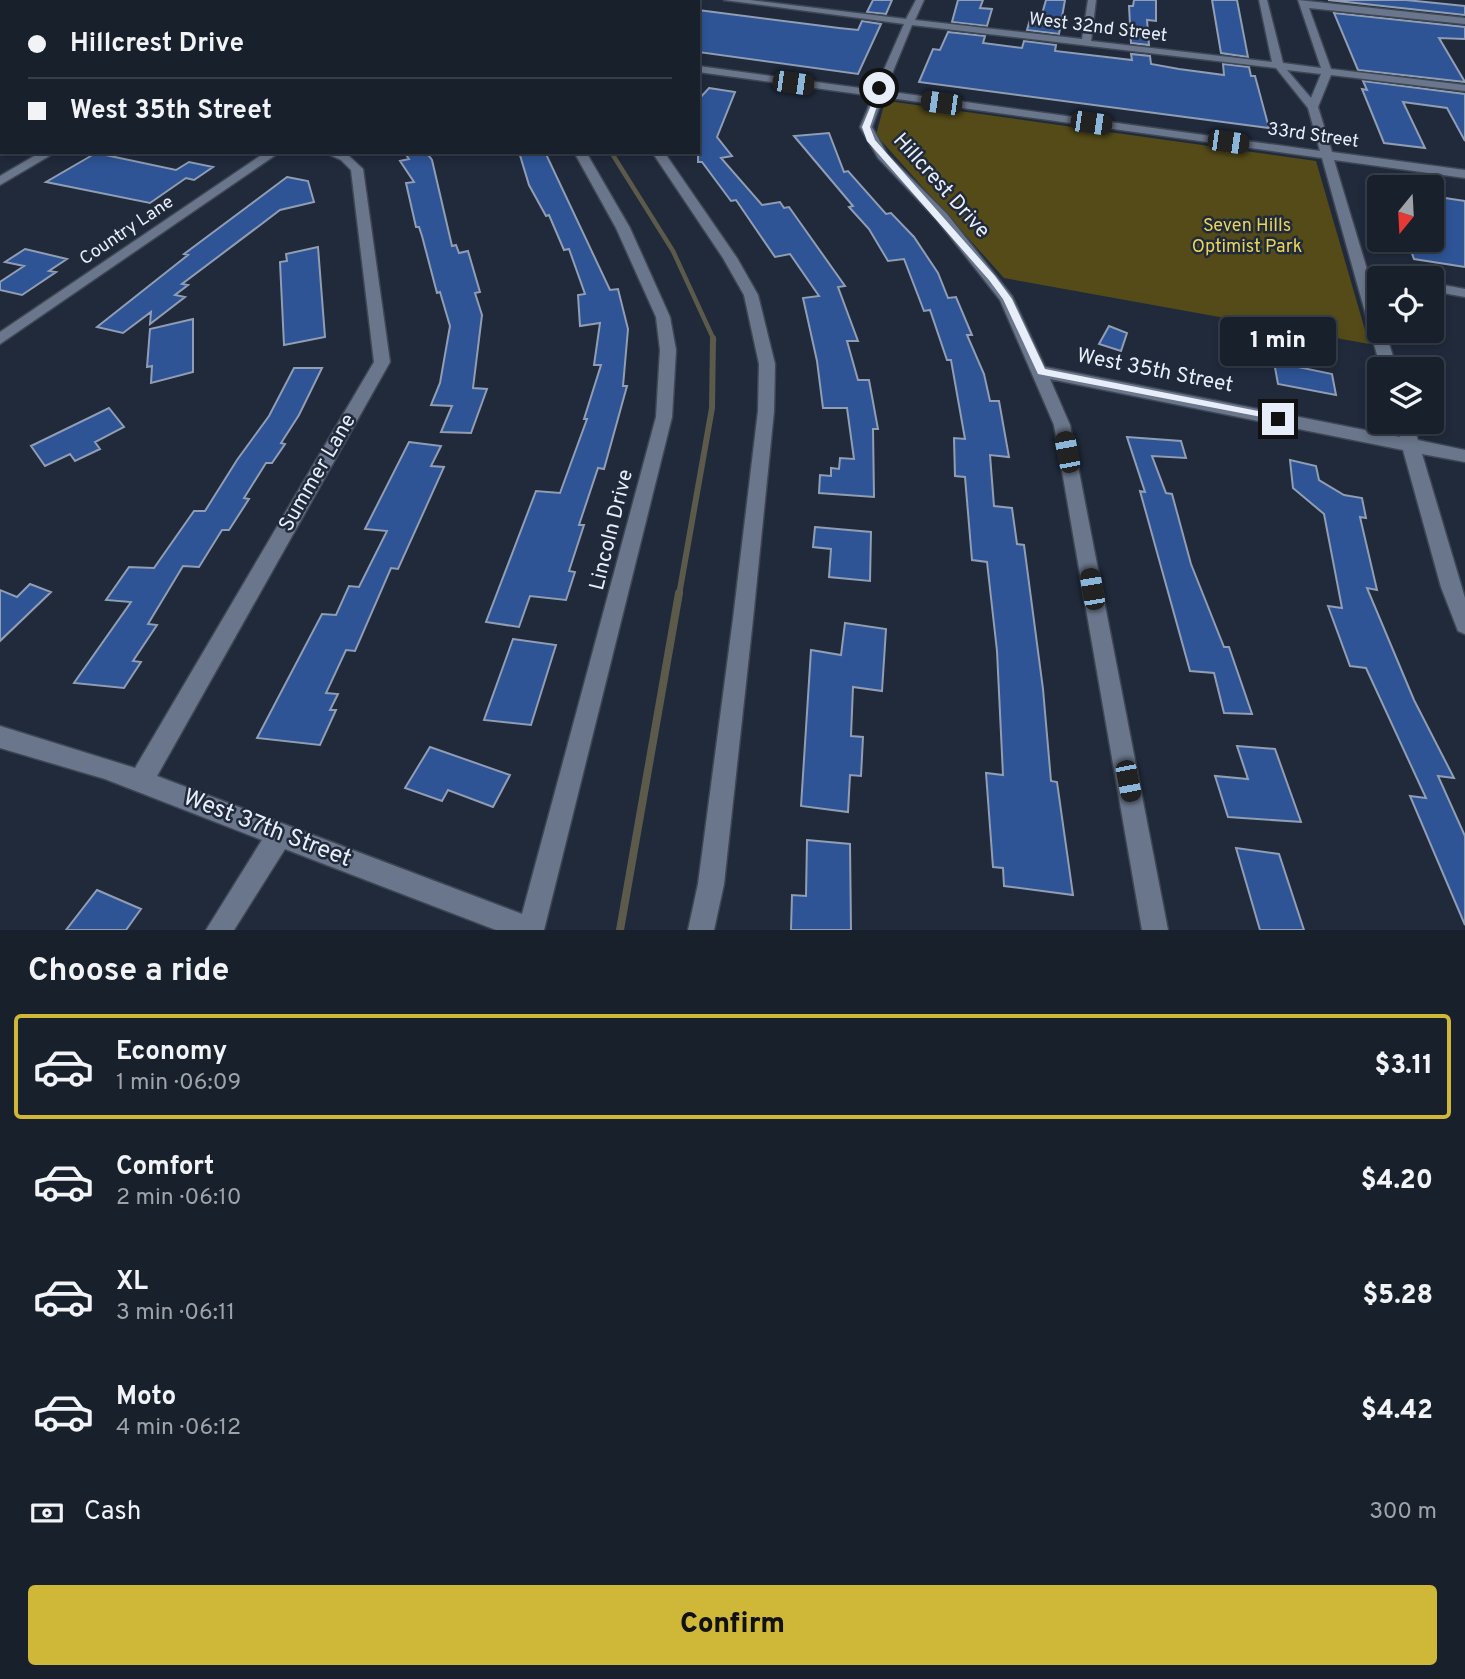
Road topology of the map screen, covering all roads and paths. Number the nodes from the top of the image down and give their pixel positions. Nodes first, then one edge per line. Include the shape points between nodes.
1 (728, 0) edge
2 (920, 0) edge
3 (1092, 0) edge
4 (1263, 0) edge
5 (745, 1) edge
6 (1303, 2) edge
7 (910, 22) junction
8 (1465, 22) edge
9 (1086, 43) junction
10 (1278, 65) junction
11 (700, 69) edge
12 (1327, 72) junction
13 (1465, 88) edge
14 (877, 94) junction
15 (1313, 107) junction
16 (47, 154) edge
17 (271, 154) edge
18 (334, 154) edge
19 (581, 154) edge
20 (659, 154) edge
21 (1327, 155) junction
22 (1465, 174) edge
23 (0, 181) edge
24 (1362, 276) junction
25 (1367, 277) edge
26 (1444, 289) edge
27 (1465, 293) edge
28 (0, 339) edge
29 (1386, 357) edge
30 (1041, 372) junction
31 (1408, 434) edge
32 (1411, 445) junction
33 (1465, 456) edge
34 (1465, 625) edge
35 (0, 737) edge
36 (141, 781) junction
37 (280, 835) junction
38 (219, 930) edge
39 (531, 930) edge
40 (701, 930) edge
41 (1155, 930) edge

1 - 5 street, West 32nd Street
2 - 7 street, Hillcrest Drive
3 - 9 street
4 - 10 street
5 - 7 street, West 32nd Street
6 - 8 street
6 - 12 street
7 - 9 street, West 32nd Street
7 - 14 street, Hillcrest Drive
9 - 10 street, West 32nd Street
10 - 12 street, West 32nd Street
10 - 15 street
11 - 14 street, 33rd Street
12 - 13 street, West 32nd Street
12 - 15 street
14 - 21 street, 33rd Street
14 - 30 street, Hillcrest Drive via 866,127 871,141 992,278 1007,299
15 - 21 street
16 - 23 street
17 - 28 street, Country Lane
18 - 36 street, Summer Lane via 356,169 382,362
19 - 39 street, Lincoln Drive via 623,229 663,317 668,350 664,417
20 - 40 street via 751,295 767,364 743,619 711,884
21 - 22 street, 33rd Street
21 - 24 street
24 - 25 street
24 - 29 street
26 - 27 street
30 - 32 street, West 35th Street
30 - 41 street, Hillcrest Drive via 1062,425
31 - 32 street
32 - 33 street, West 35th Street
32 - 34 street
35 - 36 street, West 37th Street
36 - 37 street, West 37th Street
37 - 38 street
37 - 39 street, West 37th Street

